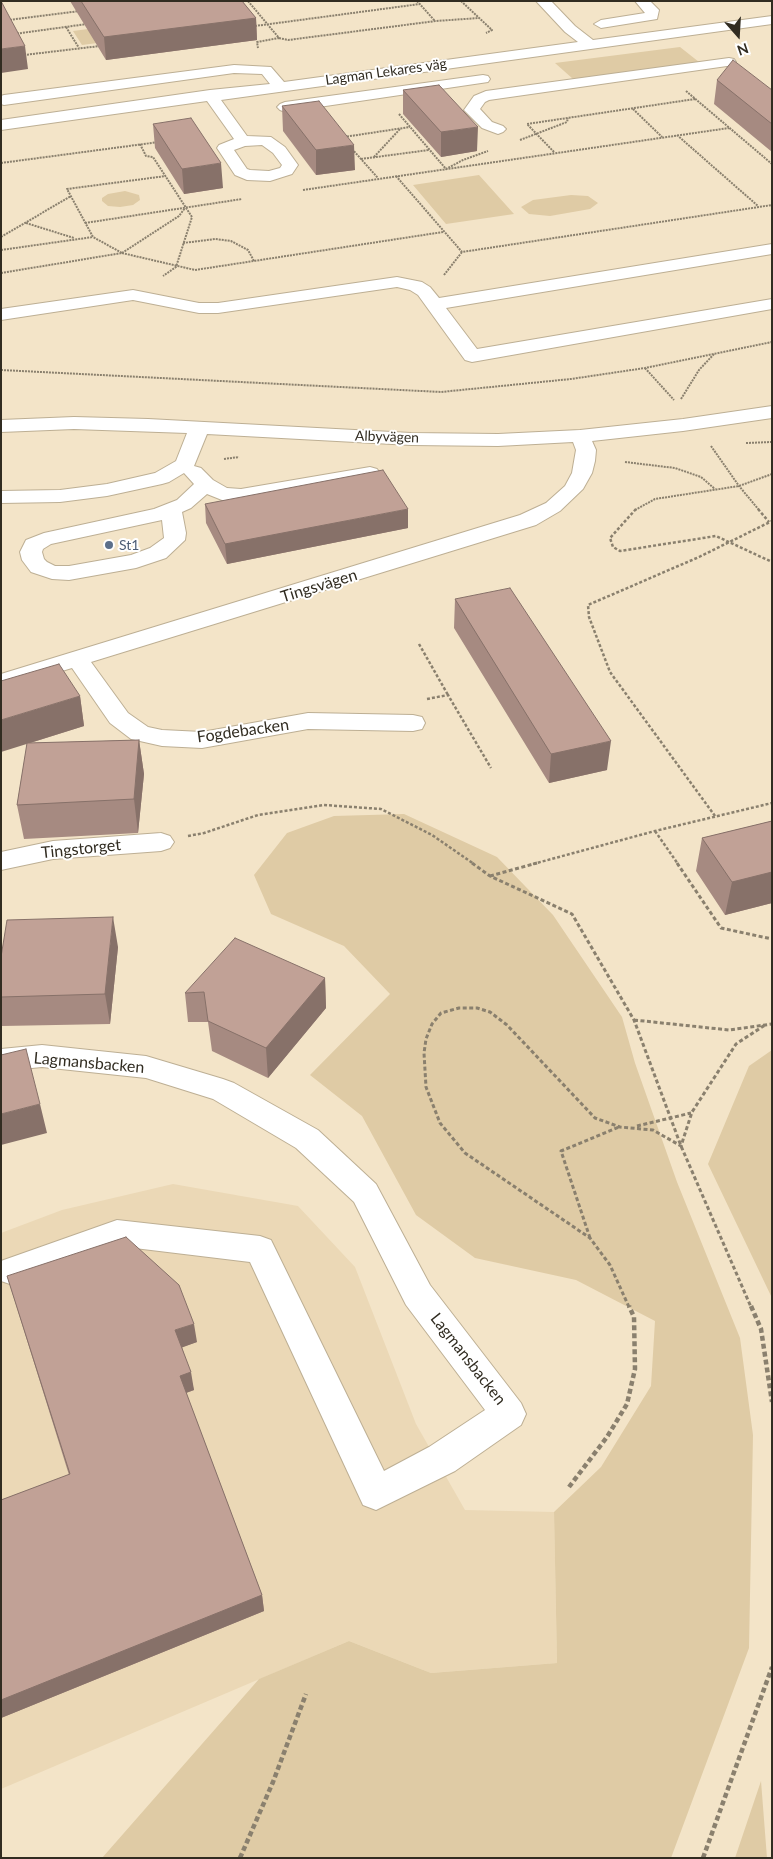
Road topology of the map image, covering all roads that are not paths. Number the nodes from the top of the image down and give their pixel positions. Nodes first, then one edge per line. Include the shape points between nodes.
1 (543, 1) edge
2 (642, 1) edge
3 (603, 10) dead end
4 (772, 20) edge
5 (616, 22) junction
6 (570, 29) junction
7 (690, 32) junction
8 (703, 42) dead end
9 (590, 44) junction
10 (716, 52) dead end
11 (465, 61) junction
12 (730, 62) junction
13 (744, 73) edge
14 (483, 79) junction
15 (279, 86) junction
16 (497, 94) junction
17 (210, 95) junction
18 (4, 100) dead end
19 (285, 107) edge
20 (1, 126) edge
21 (498, 129) dead end
22 (1, 140) edge
23 (243, 141) dead end
24 (772, 249) edge
25 (436, 304) junction
26 (772, 304) edge
27 (1, 315) edge
28 (772, 412) edge
29 (1, 426) edge
30 (200, 427) junction
31 (580, 436) junction
32 (185, 464) junction
33 (370, 473) edge
34 (206, 484) junction
35 (1, 497) edge
36 (171, 510) junction
37 (78, 660) junction
38 (1, 682) edge
39 (413, 723) road end
40 (161, 842) road end
41 (1, 861) edge
42 (1, 1060) edge
43 (12, 1271) dead end

1 - 6 street
2 - 5 street via 652,10 652,16
3 - 5 street
4 - 7 street, Lagman Lekares väg
5 - 6 street
6 - 9 street
7 - 8 street
7 - 9 street, Lagman Lekares väg
9 - 11 street, Lagman Lekares väg
10 - 12 street
11 - 14 street
11 - 15 street, Lagman Lekares väg
12 - 13 street
12 - 16 street
14 - 16 street
14 - 19 street
15 - 17 street, Lagman Lekares väg
15 - 18 street via 266,70 234,69
16 - 21 street via 479,99 472,110 487,125
17 - 20 street, Lagman Lekares väg
17 - 23 street
20 - 22 street via 9,134
24 - 25 street
25 - 26 street via 472,356
25 - 27 street via 416,286 397,282 218,308 199,308 134,295
28 - 31 street, Albyvägen
29 - 30 street, Albyvägen via 74,423
30 - 31 street, Albyvägen via 411,439 498,440
30 - 32 street
31 - 37 street, Tingsvägen via 586,450 585,461 574,489 553,507 528,520
32 - 34 street
32 - 35 street via 162,478 107,490 60,496
33 - 34 street via 241,494 222,494
34 - 36 street via 184,504
36 - 36 street via 44,540 34,545 31,552 33,560 39,567 69,573 136,561 158,553 174,540
37 - 38 street, Tingsvägen
37 - 39 street, Fogdebacken via 119,718 140,733 162,738 202,740 308,721
40 - 41 street, Tingstorget via 53,850
42 - 43 street, Lagmansbacken via 42,1056 146,1067 222,1091 307,1139 365,1193 418,1295 509,1414 442,1459 376,1493 260,1250 117,1233

